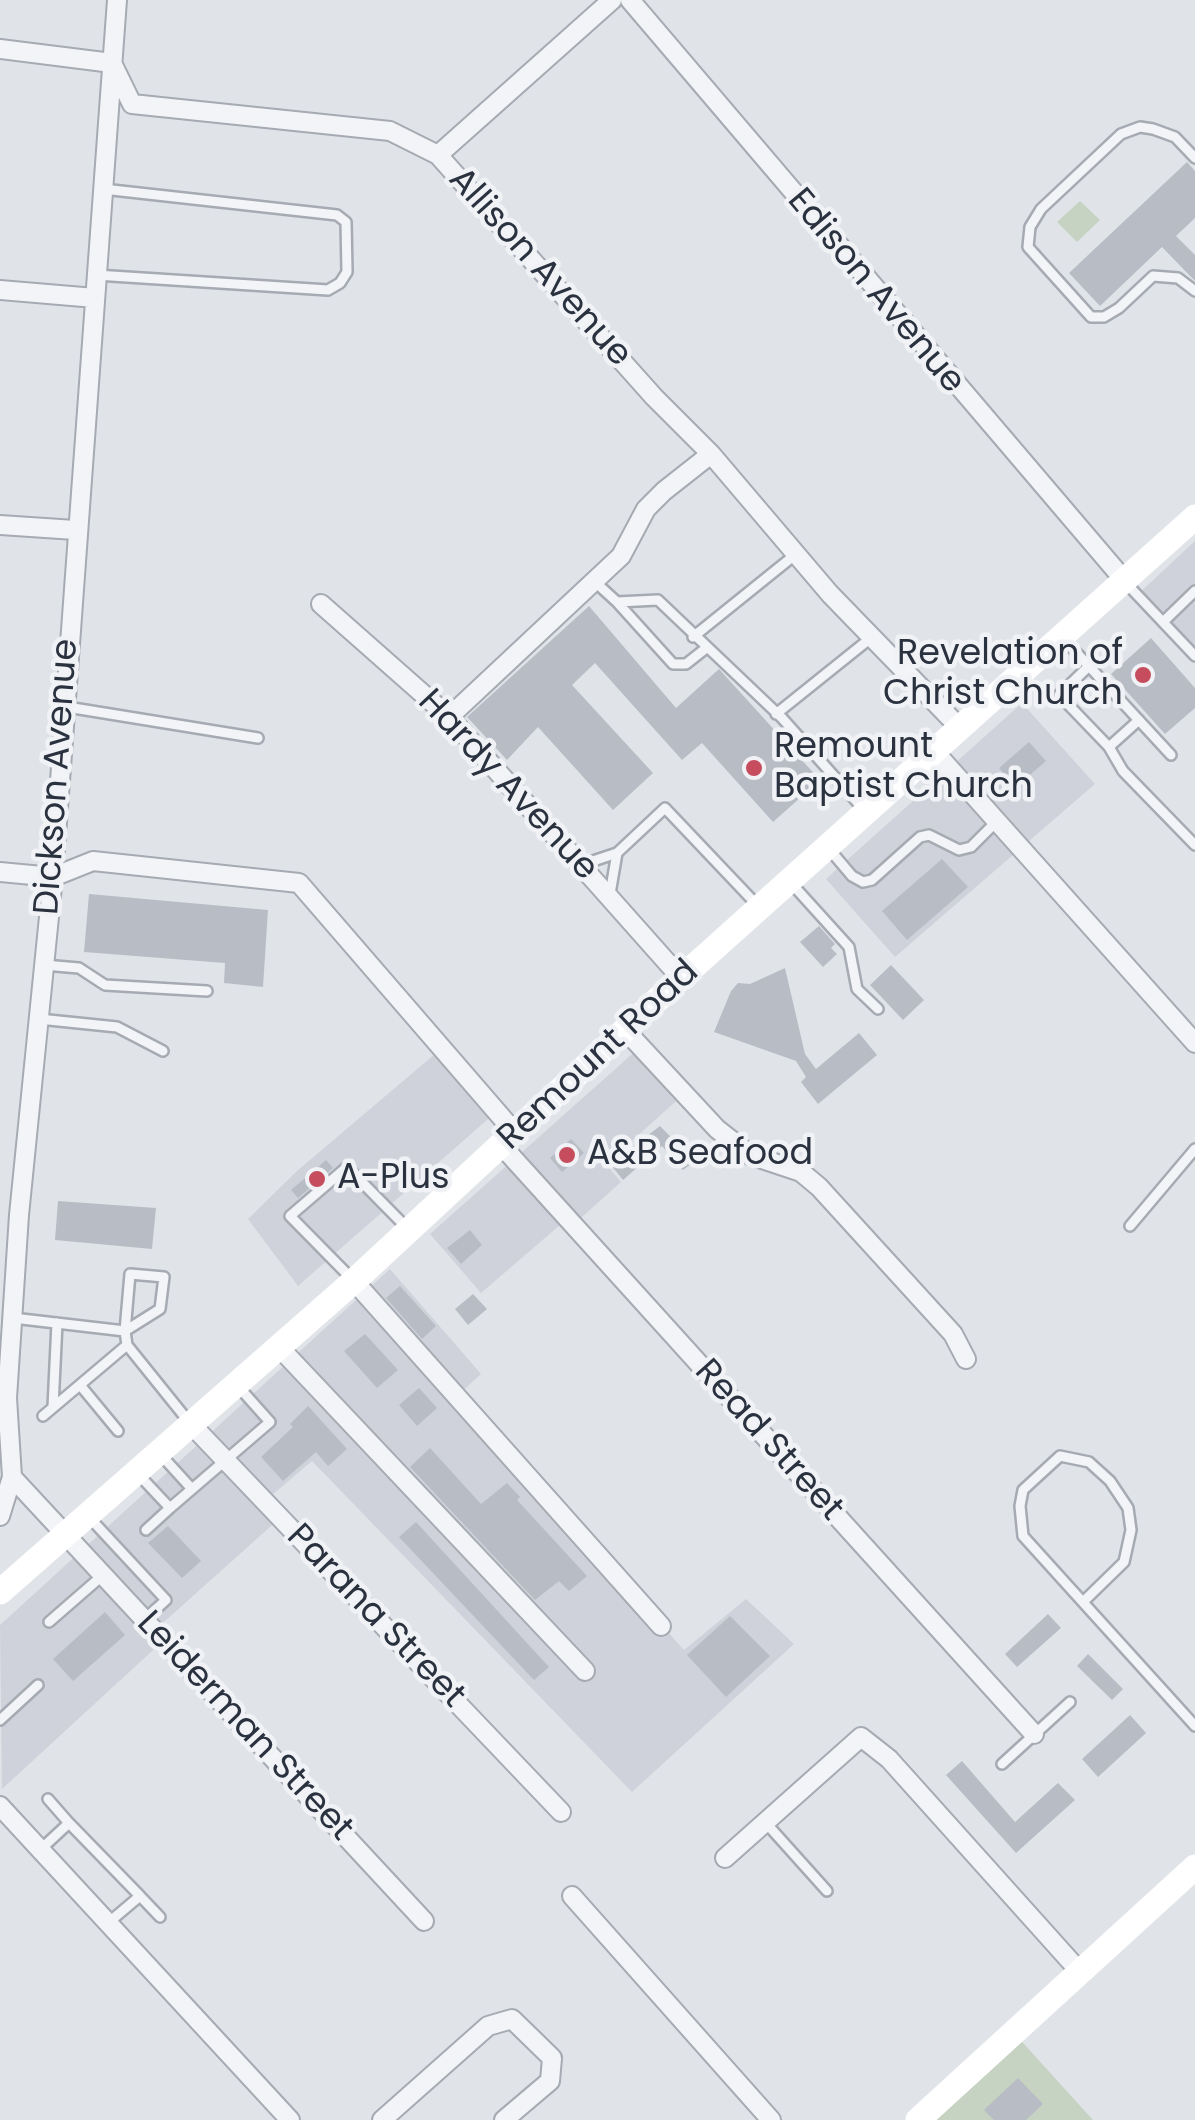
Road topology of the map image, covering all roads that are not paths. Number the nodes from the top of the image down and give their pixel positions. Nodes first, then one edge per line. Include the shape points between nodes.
1 (117, 0) edge
2 (612, 0) edge
3 (630, 0) edge
4 (0, 49) edge
5 (112, 64) junction
6 (438, 155) junction
7 (1195, 158) edge
8 (102, 188) junction
9 (96, 274) junction
10 (1194, 289) edge
11 (0, 290) edge
12 (95, 298) junction
13 (712, 454) junction
14 (1195, 517) edge
15 (0, 525) edge
16 (75, 530) junction
17 (796, 554) junction
18 (1124, 580) junction
19 (594, 581) junction
20 (1195, 592) edge
21 (617, 602) junction
22 (322, 604) dead end
23 (1163, 622) junction
24 (694, 636) junction
25 (1062, 636) junction
26 (872, 637) junction
27 (705, 648) junction
28 (1195, 656) edge
29 (1089, 666) junction
30 (64, 706) junction
31 (776, 714) junction
32 (450, 716) junction
33 (1139, 720) junction
34 (959, 727) junction
35 (258, 738) dead end
36 (1109, 747) junction
37 (935, 752) junction
38 (1171, 754) dead end
39 (868, 814) junction
40 (997, 820) junction
41 (1195, 845) edge
42 (827, 848) junction
43 (617, 853) junction
44 (580, 864) junction
45 (0, 872) edge
46 (53, 876) junction
47 (790, 881) junction
48 (609, 897) junction
49 (760, 908) junction
50 (44, 965) junction
51 (681, 978) junction
52 (207, 990) dead end
53 (878, 1009) dead end
54 (39, 1020) junction
55 (626, 1031) junction
56 (1195, 1043) edge
57 (162, 1050) dead end
58 (509, 1140) junction
59 (1195, 1150) edge
60 (9, 1215) edge
61 (1130, 1226) dead end
62 (410, 1230) junction
63 (354, 1281) junction
64 (13, 1318) junction
65 (57, 1323) junction
66 (125, 1331) junction
67 (128, 1346) junction
68 (278, 1346) junction
69 (966, 1359) dead end
70 (235, 1382) junction
71 (80, 1385) junction
72 (53, 1407) junction
73 (43, 1416) dead end
74 (189, 1422) junction
75 (118, 1431) dead end
76 (157, 1450) junction
77 (225, 1460) junction
78 (135, 1470) junction
79 (12, 1477) junction
80 (192, 1489) junction
81 (170, 1508) junction
82 (86, 1514) junction
83 (0, 1516) edge
84 (146, 1530) dead end
85 (64, 1533) junction
86 (103, 1575) junction
87 (0, 1592) edge
88 (1084, 1600) junction
89 (144, 1619) junction
90 (49, 1622) dead end
91 (661, 1626) dead end
92 (585, 1671) dead end
93 (38, 1685) dead end
94 (1070, 1702) dead end
95 (0, 1720) edge
96 (1195, 1726) edge
97 (1034, 1734) junction
98 (1002, 1764) dead end
99 (48, 1800) dead end
100 (0, 1806) edge
101 (561, 1812) dead end
102 (69, 1823) junction
103 (766, 1823) junction
104 (40, 1849) junction
105 (725, 1858) dead end
106 (1195, 1867) edge
107 (827, 1891) dead end
108 (140, 1896) junction
109 (572, 1896) dead end
110 (160, 1917) dead end
111 (424, 1922) dead end
112 (108, 1924) junction
113 (1080, 1972) junction
114 (290, 2120) edge
115 (382, 2120) edge
116 (504, 2120) edge
117 (772, 2120) edge
118 (918, 2120) edge

1 - 5 street, Dickson Avenue
2 - 6 street
3 - 18 street, Edison Avenue
4 - 5 street
5 - 6 street, Allison Avenue via 132,104 390,131
5 - 8 street, Dickson Avenue
6 - 13 street, Allison Avenue
7 - 10 lane via 1175,137 1153,129 1122,134 1040,209 1028,247 1092,317 1119,308 1153,276 1178,278
8 - 9 street, Dickson Avenue
8 - 9 lane via 338,215 346,222 347,272 328,290
9 - 12 street, Dickson Avenue
11 - 12 street
12 - 16 street, Dickson Avenue
13 - 17 street, Allison Avenue
13 - 19 street via 646,509 620,556
14 - 18 main road, Remount Road
15 - 16 street
16 - 30 street, Dickson Avenue
17 - 24 lane
17 - 26 street, Allison Avenue
18 - 23 lane
18 - 25 main road, Remount Road
19 - 21 lane
19 - 32 street
20 - 23 lane
21 - 24 lane via 658,600
21 - 27 lane via 673,664 686,664
22 - 32 street, Hardy Avenue
23 - 28 lane
24 - 27 lane
25 - 29 lane
25 - 34 main road, Remount Road
26 - 31 lane
26 - 34 street, Allison Avenue
27 - 31 lane
29 - 33 lane
29 - 36 lane via 1059,695
30 - 35 lane
30 - 46 street, Dickson Avenue
31 - 39 lane
32 - 44 street, Hardy Avenue
33 - 36 lane
33 - 38 lane
34 - 37 main road, Remount Road
36 - 41 lane via 1123,771
37 - 39 main road, Remount Road
37 - 40 street
39 - 42 main road, Remount Road
40 - 42 lane via 971,848 920,837 863,882
40 - 56 street
42 - 47 main road, Remount Road
43 - 44 lane
43 - 48 lane
43 - 49 lane via 665,808
44 - 48 street, Hardy Avenue
45 - 46 street
46 - 50 street, Dickson Avenue
46 - 58 street, Read Street via 94,861 299,883
47 - 49 main road, Remount Road
47 - 53 lane via 849,947 858,989
48 - 51 street, Hardy Avenue
49 - 51 main road, Remount Road
50 - 52 lane via 79,968 104,985
50 - 54 street, Dickson Avenue
51 - 55 main road, Remount Road
54 - 57 lane via 117,1027
54 - 60 street, Dickson Avenue
55 - 58 main road, Remount Road
55 - 69 street via 716,1128 750,1155 801,1172 819,1187 953,1334
58 - 62 main road, Remount Road
58 - 97 street, Read Street
59 - 61 lane
60 - 64 street, Dickson Avenue
62 - 63 main road, Remount Road
62 - 63 lane via 348,1166 290,1216
63 - 68 main road, Remount Road
63 - 91 street
64 - 65 lane
64 - 79 street, Dickson Avenue via 7,1398
65 - 66 lane
65 - 72 lane
66 - 66 lane via 160,1308 164,1278 130,1274
66 - 67 lane
67 - 71 lane
67 - 74 lane
68 - 70 main road, Remount Road
68 - 92 street
70 - 74 main road, Remount Road
70 - 77 lane via 270,1422
71 - 72 lane
71 - 75 lane
72 - 73 lane
74 - 76 main road, Remount Road
74 - 77 street, Parana Street
76 - 78 main road, Remount Road
76 - 80 lane
77 - 80 lane
77 - 101 street, Parana Street
78 - 81 lane
78 - 82 main road, Remount Road
79 - 83 street
79 - 85 street
80 - 81 lane
81 - 84 lane
82 - 85 main road, Remount Road
82 - 89 lane via 166,1600
85 - 86 street, Leiderman Street
85 - 87 main road, Remount Road
86 - 89 street, Leiderman Street
86 - 90 lane
88 - 88 lane via 1024,1536 1023,1490 1060,1456 1088,1462 1128,1508 1124,1562
88 - 96 lane
89 - 111 street, Leiderman Street
93 - 95 lane
94 - 97 lane
97 - 98 lane
99 - 102 lane
100 - 104 street
102 - 104 lane
102 - 108 lane
103 - 105 street
103 - 107 lane
103 - 113 street via 861,1737
104 - 112 street
106 - 113 main road
108 - 110 lane
108 - 112 lane
109 - 117 street
112 - 114 street
113 - 118 main road
115 - 116 street via 488,2026 512,2019 552,2058 550,2081

